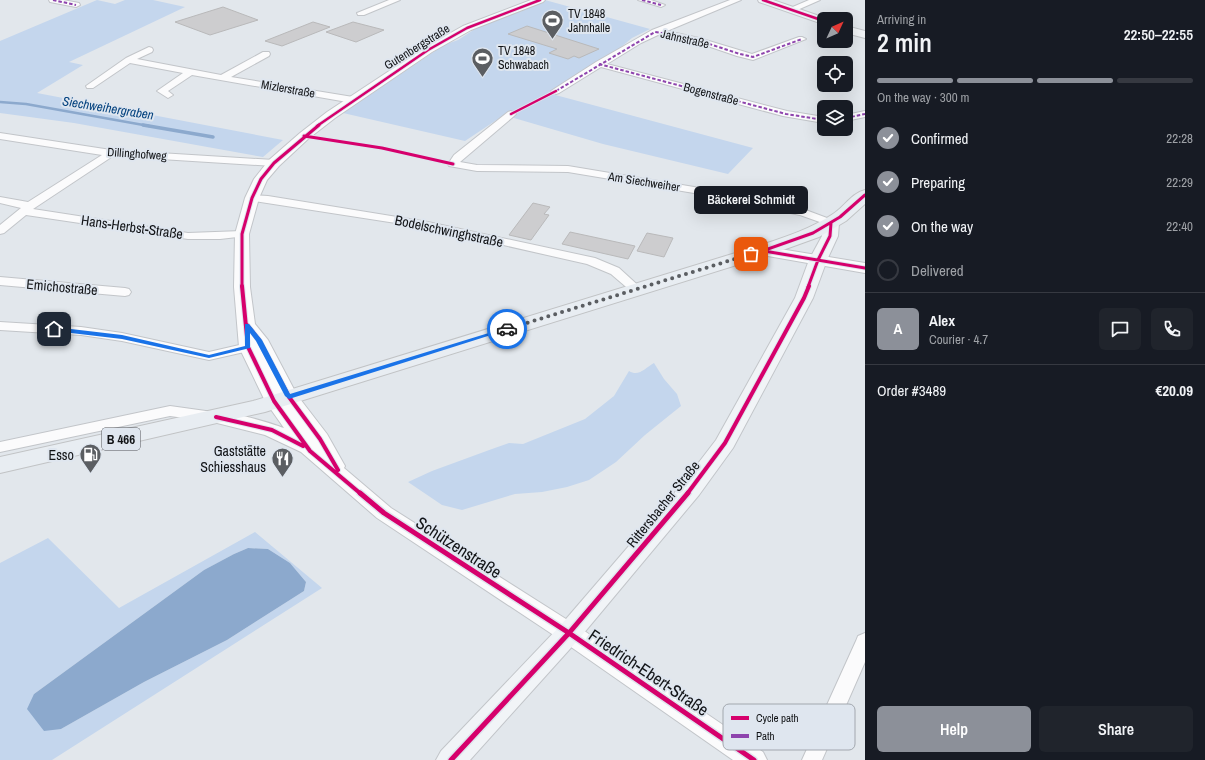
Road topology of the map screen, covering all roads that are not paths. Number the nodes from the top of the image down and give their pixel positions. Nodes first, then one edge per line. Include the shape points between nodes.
1 (53, 0) edge
2 (396, 0) edge
3 (540, 0) edge
4 (642, 0) edge
5 (737, 0) edge
6 (763, 0) edge
7 (816, 0) edge
8 (76, 5) dead end
9 (661, 5) dead end
10 (792, 9) junction
11 (361, 13) dead end
12 (817, 18) edge
13 (655, 32) junction
14 (853, 32) edge
15 (865, 36) edge
16 (802, 40) dead end
17 (149, 50) dead end
18 (266, 54) dead end
19 (130, 60) junction
20 (599, 64) junction
21 (191, 72) junction
22 (222, 78) junction
23 (90, 86) dead end
24 (556, 92) dead end
25 (168, 95) dead end
26 (353, 100) junction
27 (511, 114) dead end
28 (865, 114) edge
29 (853, 117) edge
30 (817, 119) edge
31 (0, 136) edge
32 (111, 153) junction
33 (274, 163) junction
34 (865, 195) edge
35 (252, 198) junction
36 (0, 200) edge
37 (27, 209) junction
38 (831, 223) junction
39 (0, 231) edge
40 (242, 234) junction
41 (762, 251) junction
42 (818, 260) junction
43 (865, 268) edge
44 (0, 281) edge
45 (636, 289) junction
46 (125, 292) dead end
47 (247, 325) junction
48 (0, 326) edge
49 (248, 347) junction
50 (281, 399) junction
51 (216, 417) junction
52 (0, 446) edge
53 (310, 451) junction
54 (0, 465) edge
55 (340, 475) junction
56 (569, 633) junction
57 (865, 641) edge
58 (837, 704) edge
59 (723, 739) edge
60 (739, 750) edge
61 (816, 750) edge
62 (451, 760) edge
63 (754, 760) edge
64 (812, 760) edge

1 - 8 street
2 - 11 street
3 - 26 street, Gutenbergstraße via 460,32
4 - 9 street
5 - 13 street
6 - 10 main road
7 - 10 street
10 - 12 main road
13 - 16 street, Jahnstraße via 666,32 753,57
13 - 20 street, Jahnstraße
14 - 15 main road
17 - 19 street
18 - 22 street, Mizlerstraße
19 - 21 street, Mizlerstraße
19 - 23 street
20 - 24 street, Jahnstraße
20 - 30 street, Bogenstraße via 786,114
21 - 22 street, Mizlerstraße
21 - 25 street via 162,91
22 - 26 street, Mizlerstraße
26 - 33 street, Gutenbergstraße via 304,136
27 - 38 street, Am Siechweiher via 458,157 453,164 477,168 568,169 694,190 803,212
28 - 29 street
31 - 32 street, Dillinghofweg
32 - 33 street, Dillinghofweg
32 - 37 street
33 - 35 street, Gutenbergstraße via 261,179
34 - 38 main road, B 466
35 - 40 street, Gutenbergstraße
35 - 45 street, Bodelschwinghstraße via 428,225 591,261 615,271
36 - 37 street, Hans-Herbst-Straße
37 - 39 street
37 - 40 street, Hans-Herbst-Straße via 188,236
38 - 41 main road, B 466 via 813,233
38 - 42 main road, Rittersbacher Straße via 830,236
40 - 47 street, Gutenbergstraße via 242,287
41 - 42 street
41 - 45 main road, B 466
42 - 43 street
42 - 56 main road, Rittersbacher Straße via 804,298 725,443 691,489
44 - 46 street, Emichostraße
45 - 50 main road, B 466
47 - 49 street, Gutenbergstraße
47 - 50 street via 259,340
48 - 49 street via 81,331 209,356
49 - 50 street
50 - 51 main road, B 466
50 - 53 street, Schützenstraße
50 - 55 street, Schützenstraße via 320,439
51 - 52 street via 170,411
51 - 53 street, Schützenstraße via 269,429 295,440
51 - 54 main road, B 466
53 - 55 street, Schützenstraße
55 - 56 street, Schützenstraße via 384,513
56 - 59 street, Friedrich-Ebert-Straße
56 - 62 main road, Rittersbacher Straße
57 - 58 street
60 - 63 street, Friedrich-Ebert-Straße
61 - 64 street

